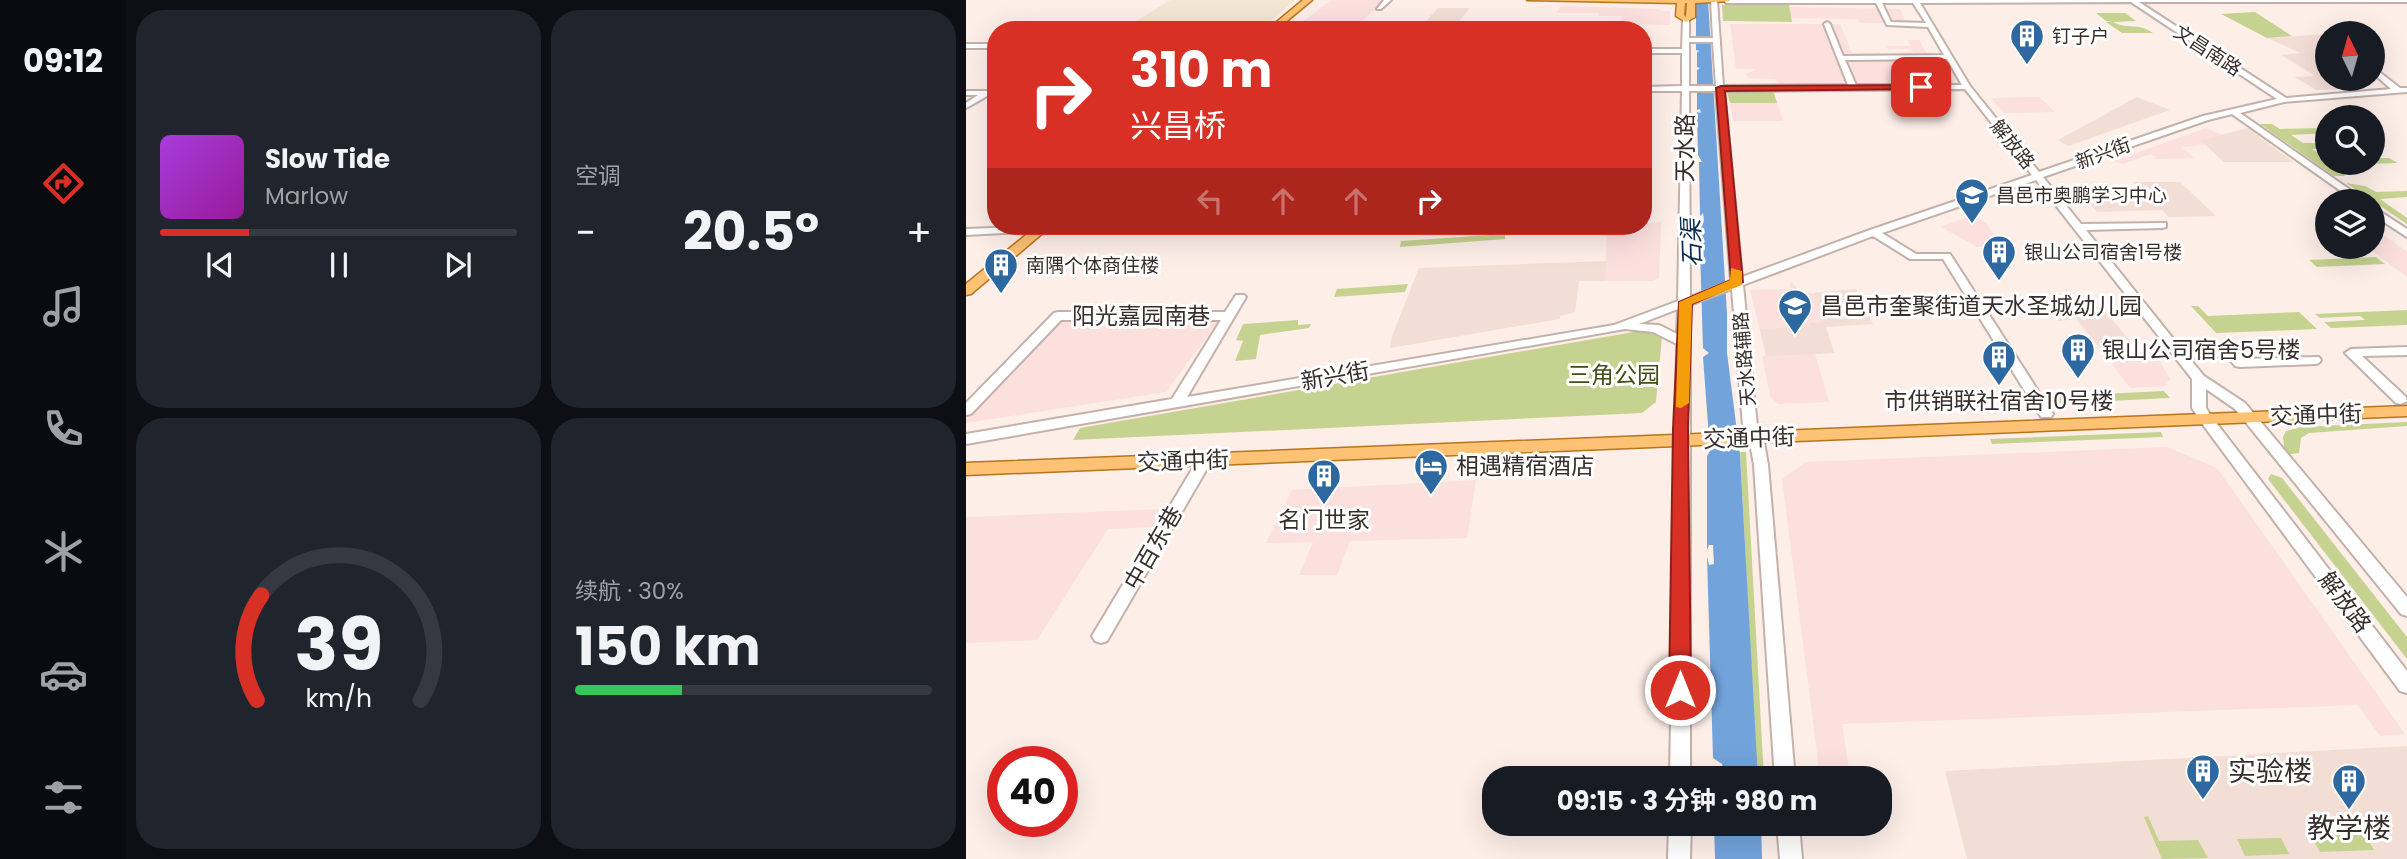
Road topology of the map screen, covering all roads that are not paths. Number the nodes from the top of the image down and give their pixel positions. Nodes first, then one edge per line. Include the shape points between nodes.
1 (1308, 0) edge
2 (1315, 0) edge
3 (1388, 0) edge
4 (1531, 0) edge
5 (2407, 0) edge
6 (1681, 1) edge
7 (1713, 1) edge
8 (1726, 1) edge
9 (1793, 1) edge
10 (1916, 1) edge
11 (2133, 1) edge
12 (1692, 2) edge
13 (1879, 2) junction
14 (1379, 8) dead end
15 (1686, 20) junction
16 (1282, 21) edge
17 (1290, 21) edge
18 (1827, 24) dead end
19 (1930, 25) junction
20 (1713, 40) dead end
21 (1688, 44) junction
22 (987, 47) edge
23 (969, 48) edge
24 (1652, 50) edge
25 (1950, 57) junction
26 (1842, 58) junction
27 (2385, 78) edge
28 (1968, 87) junction
29 (1690, 88) junction
30 (1718, 88) junction
31 (1853, 88) junction
32 (1652, 89) edge
33 (2402, 90) edge
34 (966, 93) edge
35 (987, 93) edge
36 (987, 96) edge
37 (2284, 100) junction
38 (966, 106) edge
39 (2232, 111) junction
40 (2025, 160) junction
41 (2064, 167) junction
42 (2039, 176) junction
43 (2013, 184) junction
44 (2344, 189) edge
45 (2051, 191) junction
46 (2385, 218) edge
47 (2162, 225) dead end
48 (2079, 227) junction
49 (987, 231) edge
50 (966, 232) edge
51 (1874, 232) junction
52 (2407, 234) edge
53 (1026, 235) edge
54 (1028, 235) edge
55 (1735, 265) junction
56 (1765, 272) junction
57 (966, 279) edge
58 (1733, 284) junction
59 (966, 291) edge
60 (1240, 297) dead end
61 (1685, 302) junction
62 (1229, 316) junction
63 (1617, 328) junction
64 (1683, 342) junction
65 (2407, 351) edge
66 (2179, 355) junction
67 (2315, 360) dead end
68 (2199, 379) junction
69 (1177, 403) junction
70 (2405, 404) edge
71 (966, 411) edge
72 (2245, 412) junction
73 (2046, 414) junction
74 (2202, 414) junction
75 (1746, 432) junction
76 (1681, 435) junction
77 (966, 439) edge
78 (966, 457) edge
79 (1205, 460) junction
80 (966, 469) edge
81 (2407, 609) edge
82 (1101, 636) dead end
83 (2407, 684) edge
84 (1680, 766) edge
85 (1784, 766) edge
86 (1680, 836) edge
87 (1789, 836) edge
88 (1679, 859) edge
89 (1791, 859) edge

1 - 16 main road
2 - 17 main road
3 - 14 street
4 - 6 main road
5 - 11 street
6 - 12 main road
6 - 15 main road, 天水路 via 1680,16
7 - 8 main road
7 - 12 main road
7 - 30 street, 天水路辅路
8 - 9 street
9 - 13 street
10 - 11 street
10 - 13 street
10 - 19 street, 解放路
11 - 37 street, 文昌南路
12 - 15 main road, 天水路 via 1691,17
13 - 19 street via 1889,24
15 - 21 street, 天水路
18 - 26 street
19 - 25 street, 解放路
20 - 21 street
21 - 24 street
21 - 29 street, 天水路
22 - 23 street
25 - 26 street
25 - 28 street, 解放路
26 - 31 street
27 - 33 street
28 - 31 street
28 - 40 street, 解放路
29 - 30 street
29 - 32 street
29 - 61 street, 天水路
30 - 31 street
30 - 55 street, 天水路辅路
33 - 37 street, 新兴街
34 - 35 street
36 - 38 street
37 - 39 street, 新兴街
39 - 41 street, 新兴街
39 - 44 street, 文昌南路
40 - 41 street
40 - 42 street, 解放路
40 - 43 street via 2023,172
41 - 42 street, 新兴街
41 - 45 street via 2052,180
42 - 43 street, 新兴街
42 - 45 street, 解放路
43 - 45 street
43 - 51 street, 新兴街
45 - 48 street, 解放路
46 - 52 street
47 - 48 street
48 - 66 street, 解放路
49 - 50 street
51 - 56 street, 新兴街
51 - 73 street via 1914,257 1945,256
53 - 57 main road
54 - 59 main road
55 - 56 street
55 - 58 street, 天水路辅路
56 - 58 street, 新兴街
58 - 61 street, 新兴街
58 - 75 street, 天水路辅路
60 - 62 street, 阳光嘉园南巷
61 - 63 street, 新兴街
61 - 64 street, 天水路
62 - 69 street, 阳光嘉园南巷
62 - 71 street, 阳光嘉园南巷 via 1058,316
63 - 64 street via 1655,328
63 - 69 street, 新兴街
64 - 76 street, 天水路
65 - 70 street via 2351,354
66 - 67 street via 2231,352 2241,363
66 - 68 street, 解放路
68 - 72 street, 解放路
68 - 74 street
69 - 77 street, 新兴街
70 - 72 main road, 交通中街
72 - 74 main road, 交通中街
72 - 81 street, 解放路
73 - 74 main road, 交通中街
73 - 75 main road, 交通中街
74 - 75 main road, 交通中街
74 - 83 street, 解放路
75 - 76 main road, 交通中街
75 - 85 street, 天水路辅路 via 1761,466
76 - 78 main road, 交通中街
76 - 79 main road, 交通中街
76 - 84 street, 天水路
79 - 80 main road, 交通中街
79 - 82 street, 中百东巷
86 - 88 street
87 - 89 street

